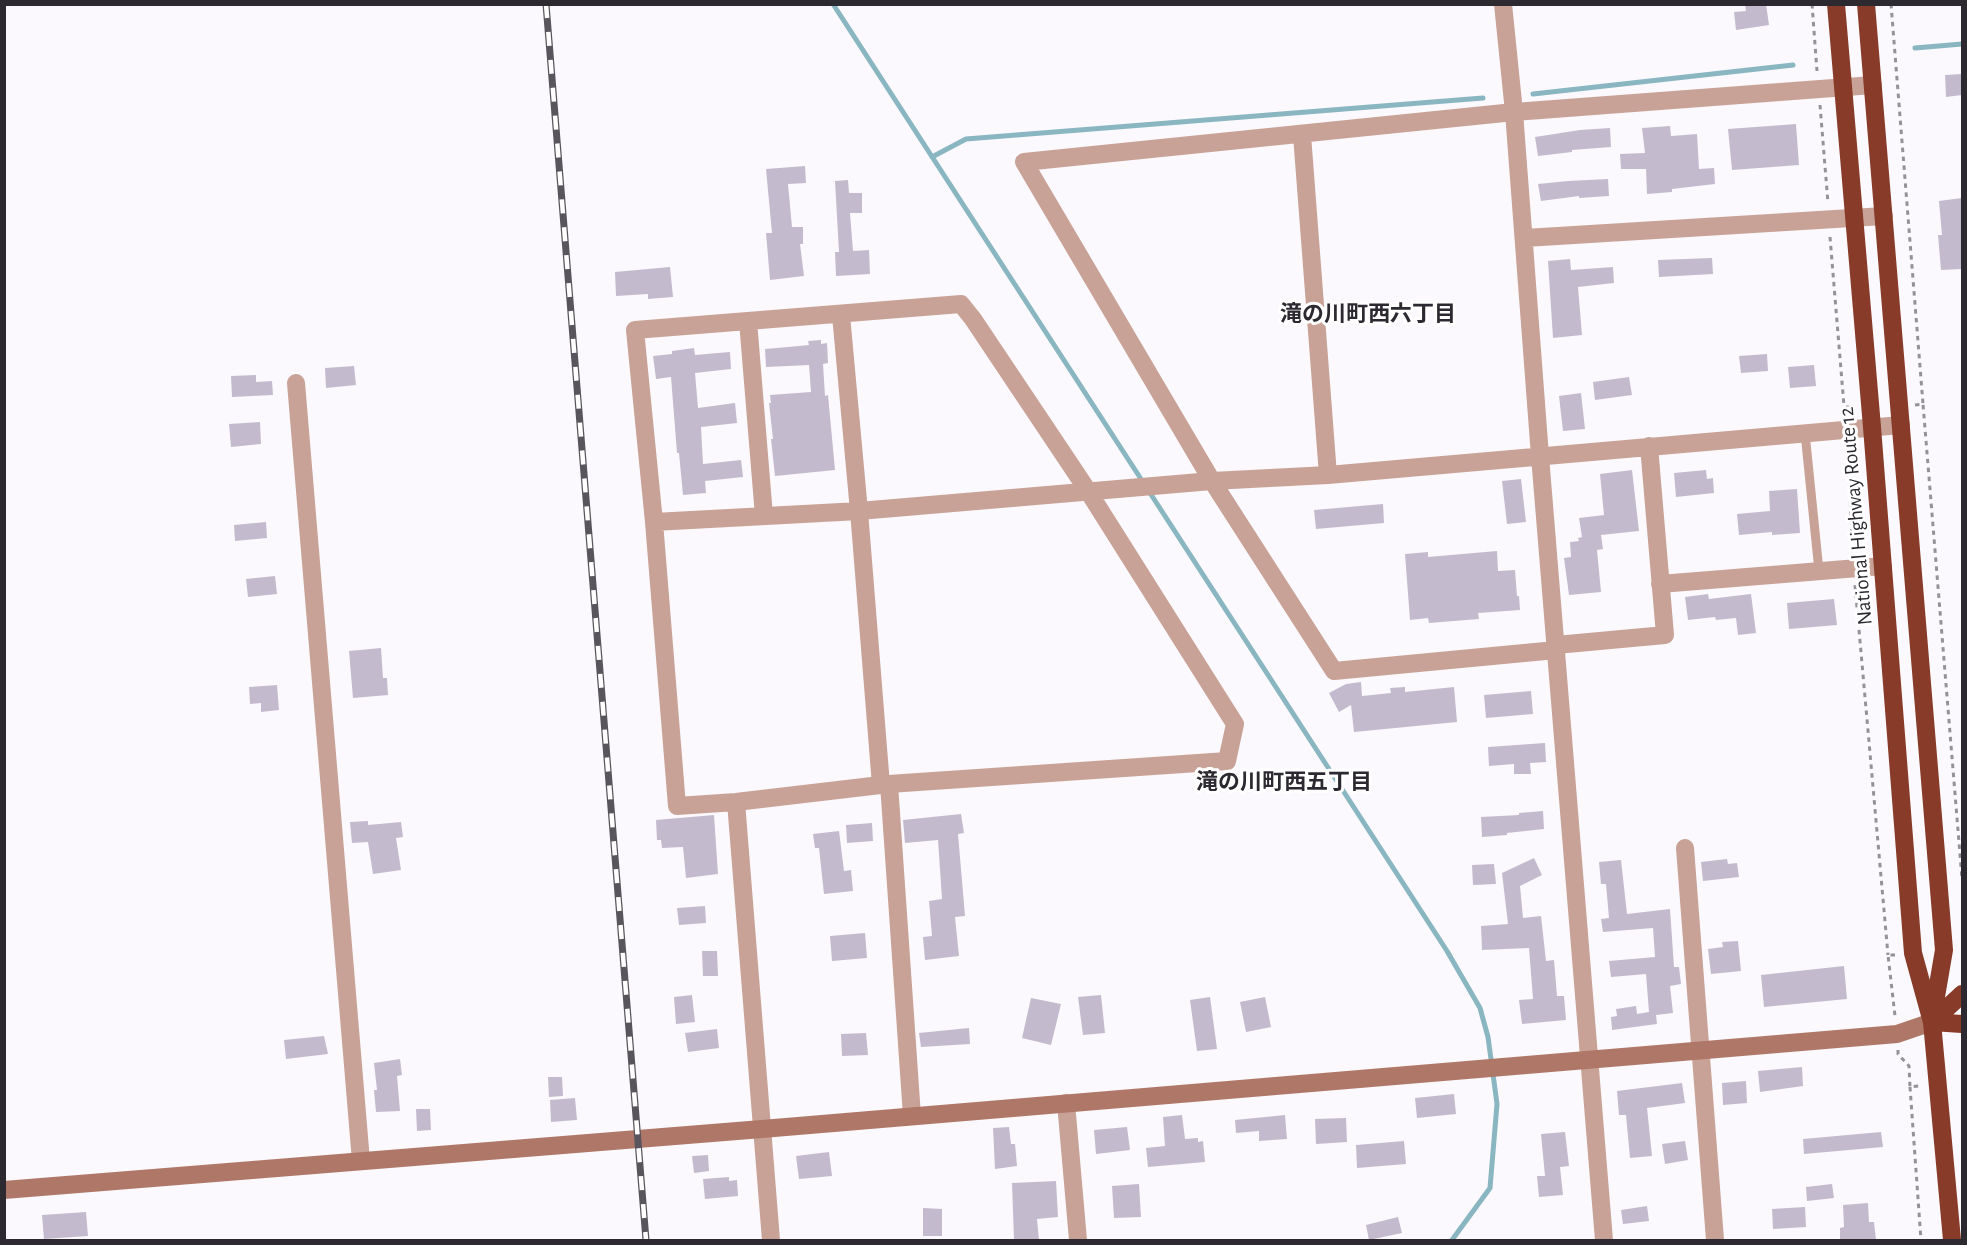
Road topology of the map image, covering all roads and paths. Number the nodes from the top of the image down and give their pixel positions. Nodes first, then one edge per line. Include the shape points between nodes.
1 (1503, 4) edge
2 (1836, 4) edge
3 (1866, 4) edge
4 (1891, 4) edge
5 (1873, 85) junction
6 (1842, 87) junction
7 (1514, 112) junction
8 (1302, 135) junction
9 (1884, 216) junction
10 (1853, 218) junction
11 (1525, 238) junction
12 (841, 315) junction
13 (748, 321) junction
14 (296, 383) dead end
15 (1923, 404) dead end
16 (1901, 425) junction
17 (1872, 427) junction
18 (1805, 433) junction
19 (1648, 446) junction
20 (1540, 456) junction
21 (1328, 475) junction
22 (1212, 481) junction
23 (1088, 491) junction
24 (859, 511) junction
25 (765, 516) junction
26 (654, 522) junction
27 (1883, 566) junction
28 (1819, 572) junction
29 (1660, 584) junction
30 (1556, 647) junction
31 (885, 784) junction
32 (736, 802) junction
33 (1684, 848) dead end
34 (1962, 994) edge
35 (1932, 1022) junction
36 (1962, 1023) edge
37 (1701, 1050) junction
38 (1590, 1059) junction
39 (1910, 1087) dead end
40 (1066, 1103) junction
41 (912, 1116) junction
42 (762, 1129) junction
43 (361, 1161) junction
44 (4, 1190) edge
45 (771, 1240) edge
46 (1078, 1240) edge
47 (1604, 1240) edge
48 (1715, 1240) edge
49 (1921, 1240) edge
50 (1952, 1240) edge

1 - 7 street
2 - 6 highway, National Highway Route 12
3 - 5 highway, National Highway Route 12
4 - 15 path
5 - 6 street
5 - 9 highway, National Highway Route 12
6 - 7 street
6 - 10 highway, National Highway Route 12
7 - 8 street
7 - 11 street
8 - 21 street
8 - 22 street via 1024,162
9 - 10 street
9 - 16 highway, National Highway Route 12
10 - 11 street
10 - 17 highway, National Highway Route 12
11 - 20 street
12 - 13 street
12 - 23 street via 961,304
12 - 24 street
13 - 25 street
13 - 26 street via 635,330
14 - 43 street
16 - 17 street
16 - 35 highway, National Highway Route 12 via 1944,950
17 - 18 street
17 - 27 highway, National Highway Route 12
18 - 19 street
18 - 28 lane
19 - 20 street
19 - 29 street
20 - 21 street
20 - 30 street
21 - 22 street
22 - 23 street
22 - 30 street via 1334,671
23 - 24 street
23 - 31 street via 1235,724 1227,761
24 - 25 street
24 - 31 street
25 - 26 street
26 - 32 street via 677,806
27 - 28 street
27 - 35 highway, National Highway Route 12 via 1913,953
28 - 29 street
29 - 30 street via 1665,635
30 - 38 street
31 - 32 street
31 - 41 street
32 - 42 street
33 - 37 street
34 - 35 highway
35 - 36 highway
35 - 37 street via 1897,1034
35 - 50 highway, National Highway Route 12
37 - 38 street
37 - 48 street
38 - 40 street
38 - 47 street
39 - 49 path
40 - 41 street
40 - 46 street
41 - 42 street
42 - 43 street
42 - 45 street
43 - 44 street

